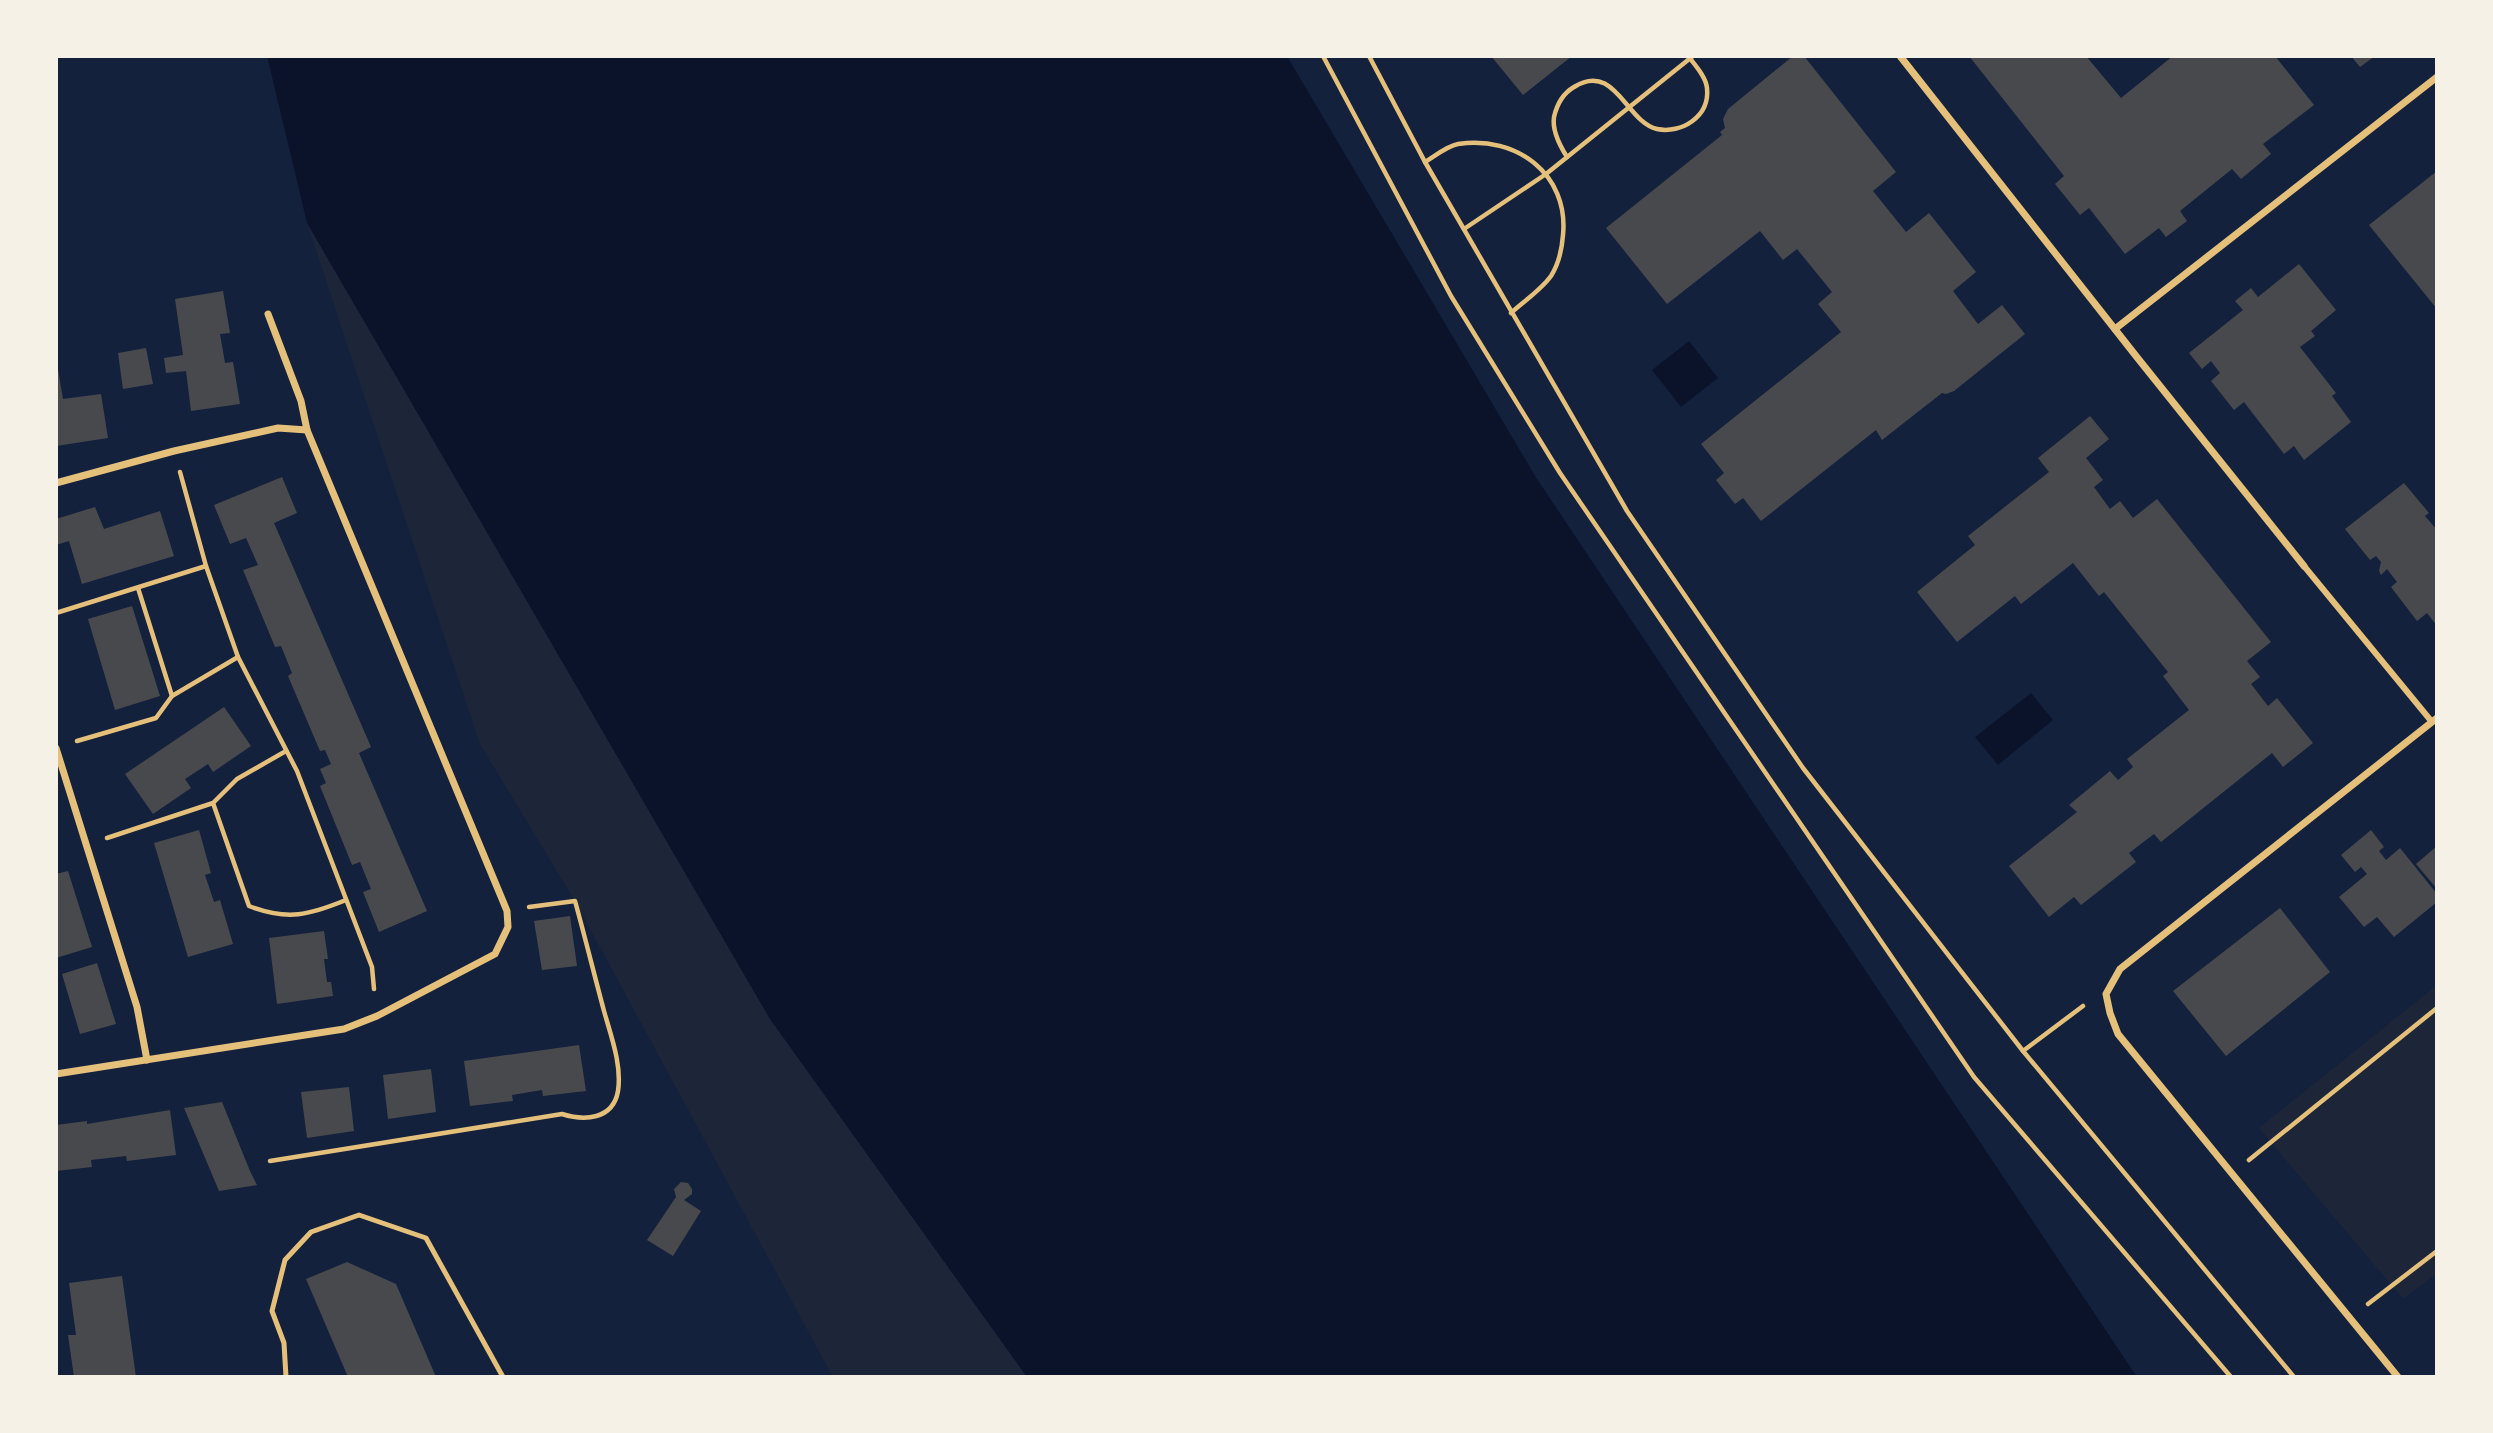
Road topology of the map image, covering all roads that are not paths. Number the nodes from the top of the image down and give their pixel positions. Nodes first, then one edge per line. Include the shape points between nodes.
1 (1900, 56) edge
2 (2437, 77) edge
3 (268, 314) dead end
4 (2115, 329) junction
5 (307, 430) junction
6 (56, 483) edge
7 (2304, 566) joint
8 (2435, 720) edge
9 (56, 748) edge
10 (147, 1060) junction
11 (56, 1074) edge
12 (286, 1377) edge
13 (503, 1377) edge
14 (2398, 1377) edge

1 - 4 street
2 - 4 street
3 - 5 street via 301,401
4 - 7 street
5 - 6 street via 278,428
5 - 10 street via 507,911 508,927 495,954 344,1029
7 - 8 street
8 - 14 street via 2120,969 2106,994 2118,1034
9 - 10 street via 137,1007
10 - 11 street
12 - 13 lane via 284,1343 272,1311 285,1260 311,1233 359,1214 426,1238

